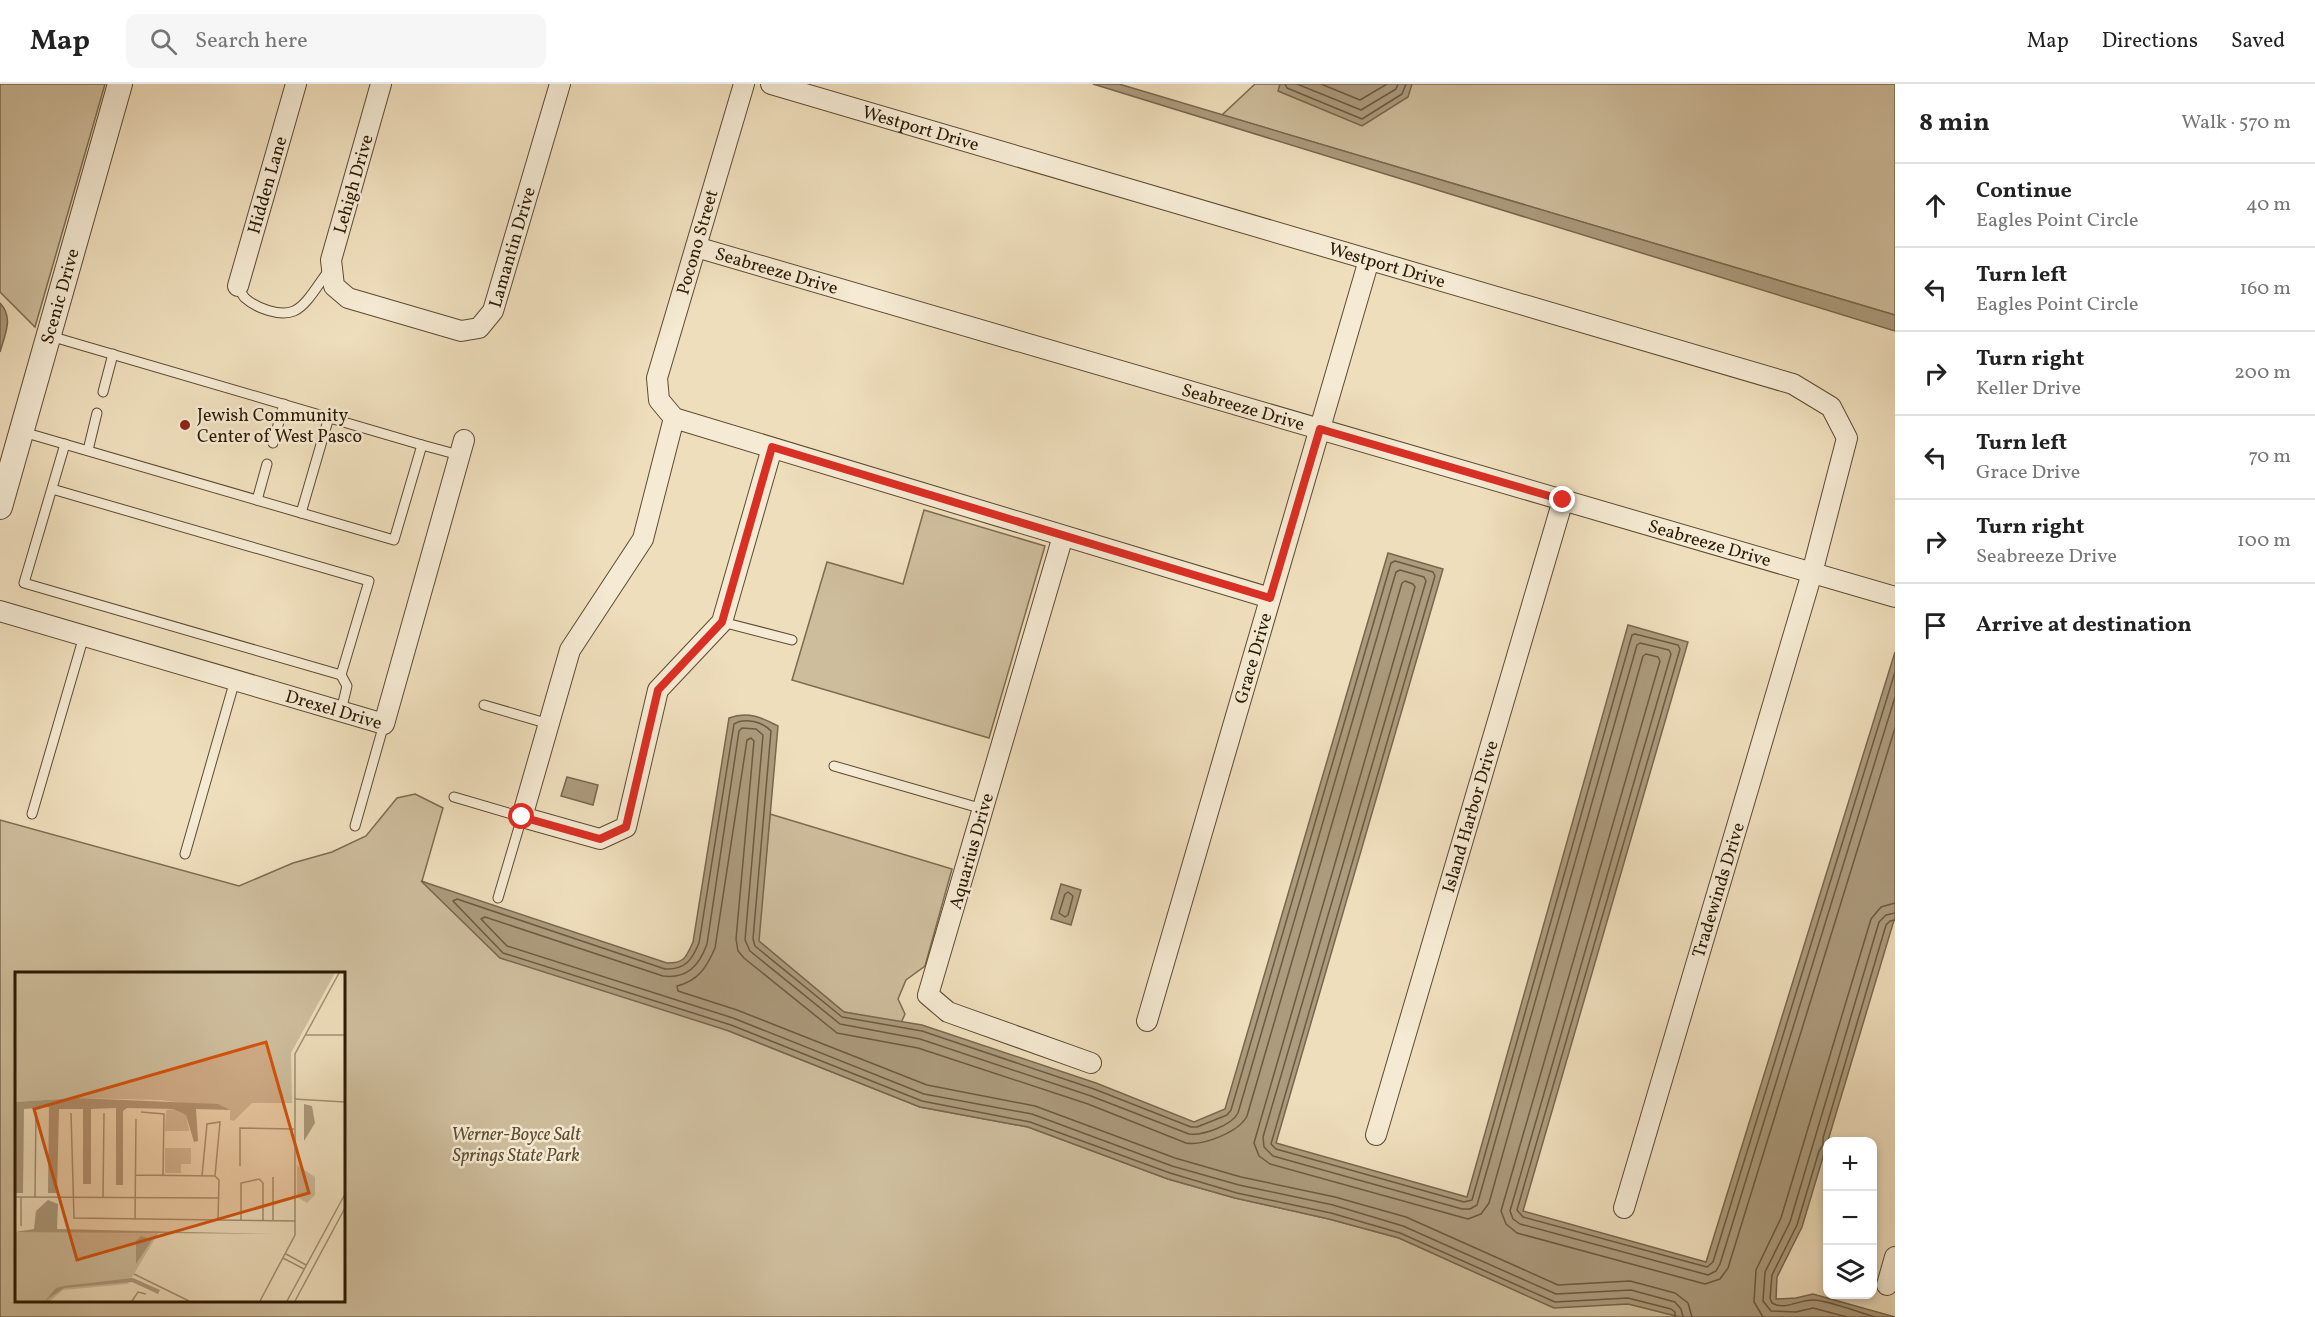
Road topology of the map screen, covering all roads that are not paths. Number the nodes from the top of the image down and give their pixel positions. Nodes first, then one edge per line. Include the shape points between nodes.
1 (120, 84) edge
2 (296, 84) edge
3 (381, 84) edge
4 (560, 84) edge
5 (744, 84) edge
6 (771, 84) edge
7 (696, 247) junction
8 (1369, 260) junction
9 (333, 276) junction
10 (238, 286) joint
11 (49, 336) junction
12 (112, 354) junction
13 (103, 392) dead end
14 (284, 404) junction
15 (97, 413) dead end
16 (329, 417) junction
17 (674, 418) junction
18 (1320, 429) junction
19 (21, 431) junction
20 (273, 442) dead end
21 (65, 444) junction
22 (422, 445) junction
23 (462, 447) joint
24 (772, 447) junction
25 (88, 450) junction
26 (267, 464) dead end
27 (52, 489) junction
28 (257, 500) junction
29 (1563, 500) junction
30 (0, 507) edge
31 (301, 513) junction
32 (1063, 536) junction
33 (1812, 573) junction
34 (1895, 597) edge
35 (1270, 598) junction
36 (0, 611) edge
37 (722, 622) junction
38 (84, 636) junction
39 (792, 640) dead end
40 (341, 675) junction
41 (235, 680) junction
42 (484, 705) dead end
43 (341, 711) junction
44 (384, 724) junction
45 (549, 724) junction
46 (834, 766) dead end
47 (454, 797) dead end
48 (983, 809) junction
49 (32, 814) dead end
50 (522, 817) junction
51 (355, 826) dead end
52 (185, 854) dead end
53 (498, 898) dead end
54 (1147, 1021) dead end
55 (1091, 1063) dead end
56 (1376, 1135) dead end
57 (1624, 1208) dead end
58 (1895, 1257) edge
59 (1887, 1285) dead end

1 - 11 street, Scenic Drive
2 - 10 street, Hidden Lane
3 - 9 street, Lehigh Drive via 331,260
4 - 9 street, Lamantin Drive via 494,311 479,328 461,331 359,302 348,298
5 - 7 street, Pocono Street
6 - 8 street, Westport Drive
7 - 17 street, Pocono Street via 657,378 659,400
7 - 18 street, Seabreeze Drive
8 - 18 street, Grace Drive
8 - 33 street, Westport Drive via 1793,384 1831,407 1847,438
9 - 10 lane via 294,311 264,309 244,297
11 - 12 lane
11 - 19 street, Scenic Drive
12 - 13 lane
12 - 14 lane
14 - 16 lane
14 - 20 lane
15 - 25 lane
16 - 22 lane
16 - 31 lane
17 - 24 street
17 - 45 street via 643,539 570,650
18 - 29 street, Seabreeze Drive
18 - 35 street, Grace Drive
19 - 21 lane
19 - 30 street, Scenic Drive
21 - 25 lane
21 - 27 lane
22 - 23 lane
22 - 31 lane via 394,540
23 - 44 street, Drexel Drive
24 - 32 street
24 - 37 street
25 - 28 lane
26 - 28 lane
27 - 40 lane via 24,583
27 - 40 lane via 369,581
28 - 31 lane
29 - 33 street, Seabreeze Drive
29 - 56 street, Island Harbor Drive
32 - 35 street
32 - 48 street, Aquarius Drive
33 - 34 street, Seabreeze Drive
33 - 57 street, Tradewinds Drive
35 - 54 street, Grace Drive
36 - 38 street, Drexel Drive
37 - 39 lane
37 - 50 street via 658,690 626,827 600,839
38 - 41 street, Drexel Drive
38 - 49 lane
40 - 43 lane via 347,686
41 - 43 street, Drexel Drive
41 - 52 lane
42 - 45 lane
43 - 44 street, Drexel Drive
44 - 51 lane
45 - 50 street
46 - 48 lane
47 - 50 lane
48 - 55 street, Aquarius Drive via 928,995 948,1012
50 - 53 lane
58 - 59 street

